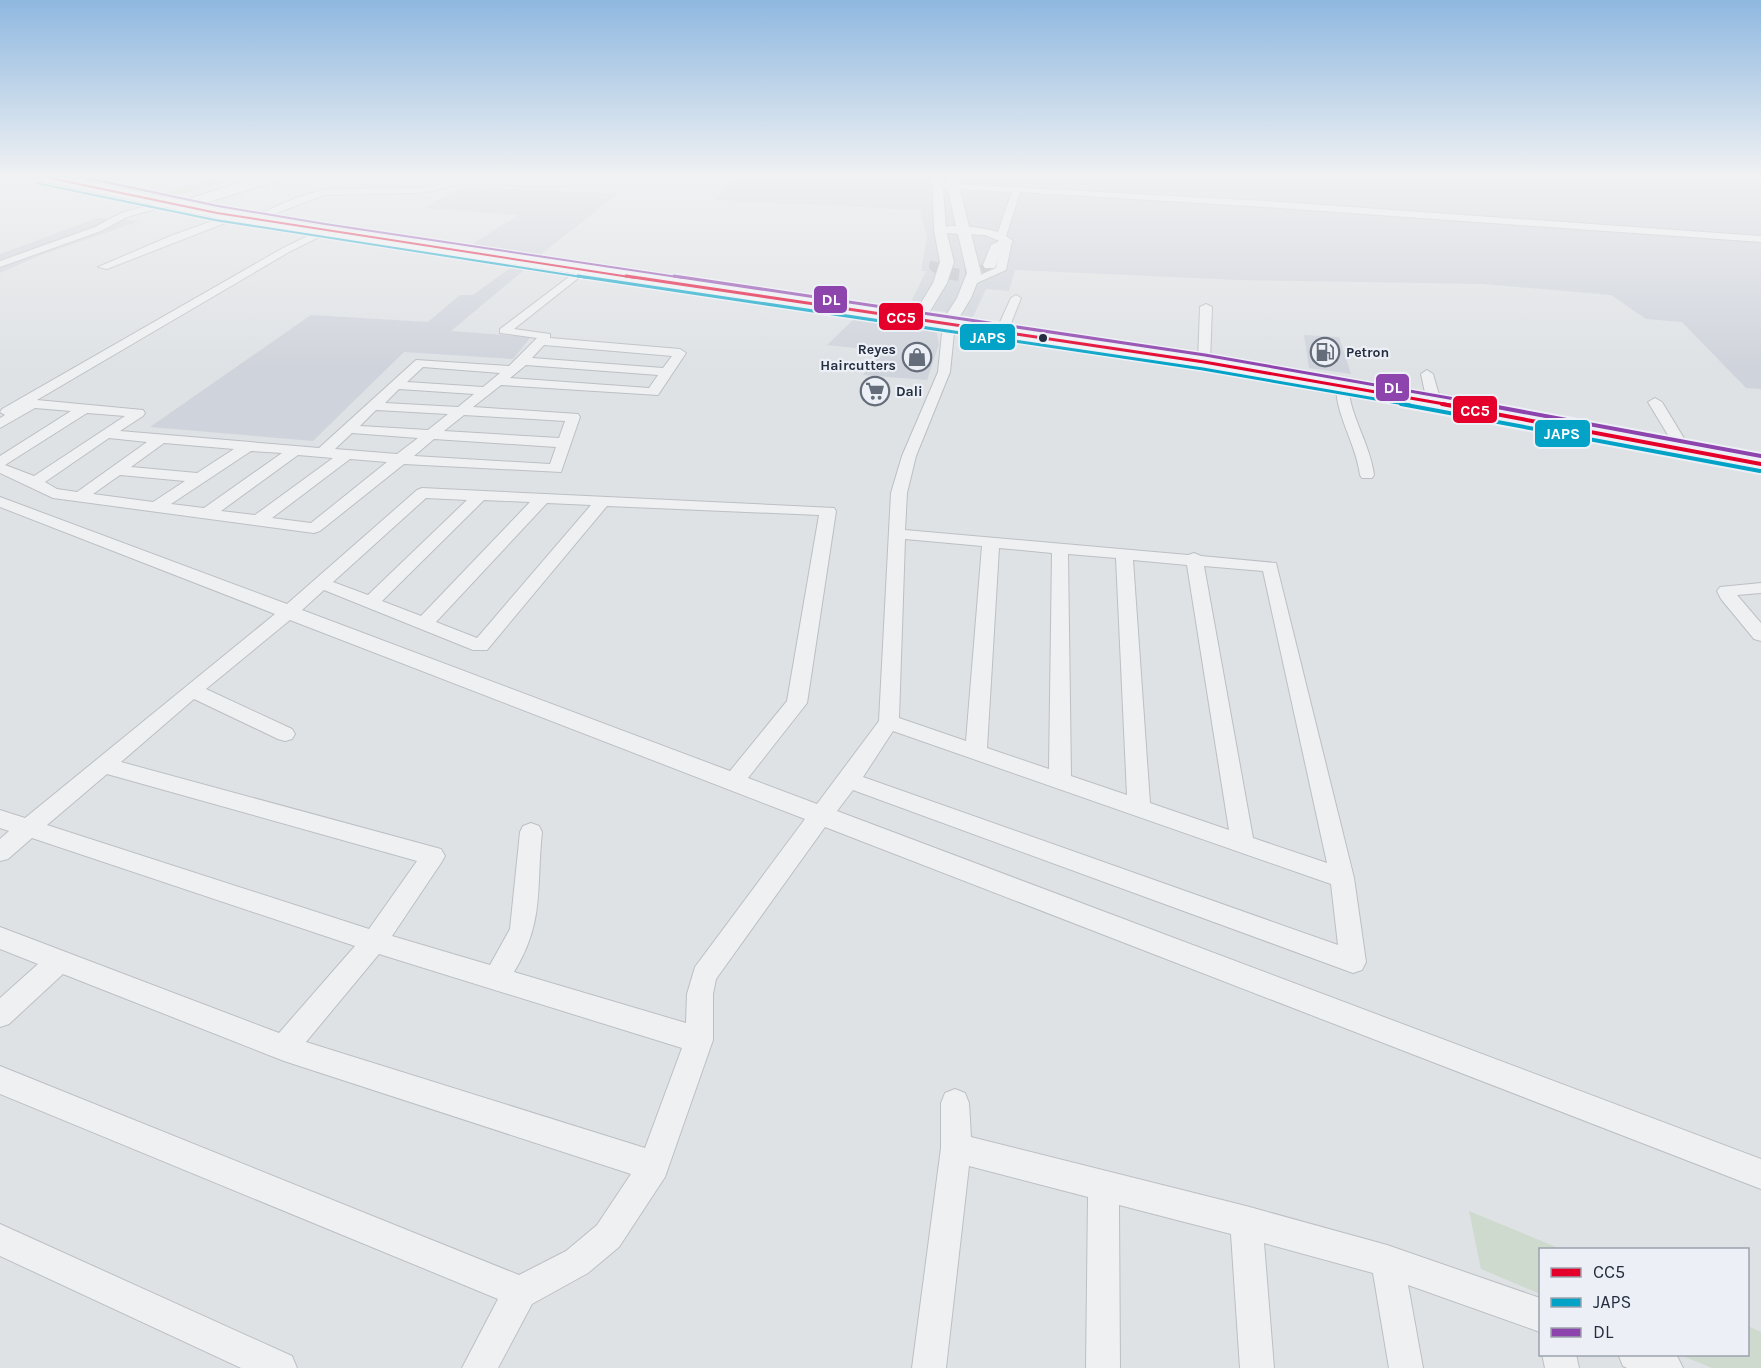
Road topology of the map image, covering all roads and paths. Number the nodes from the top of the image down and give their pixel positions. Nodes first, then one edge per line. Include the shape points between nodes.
1 (68, 240) edge
2 (169, 240) edge
3 (306, 240) edge
4 (382, 240) edge
5 (939, 240) edge
6 (942, 240) edge
7 (966, 240) edge
8 (1003, 240) edge
9 (1004, 240) edge
10 (936, 262) dead end
11 (990, 265) tunnel mouth
12 (0, 266) edge
13 (103, 267) dead end
14 (582, 270) junction
15 (970, 284) junction
16 (933, 294) junction
17 (964, 298) junction
18 (1016, 298) dead end
19 (1206, 306) dead end
20 (919, 318) junction
21 (949, 323) junction
22 (1002, 331) junction
23 (541, 341) junction
24 (1204, 362) junction
25 (518, 365) junction
26 (668, 372) junction
27 (1427, 374) dead end
28 (499, 381) junction
29 (397, 385) junction
30 (1342, 385) junction
31 (486, 391) junction
32 (1434, 402) junction
33 (1655, 402) dead end
34 (374, 406) junction
35 (85, 408) junction
36 (461, 412) junction
37 (7, 415) edge
38 (349, 429) junction
39 (107, 434) junction
40 (430, 435) junction
41 (159, 440) junction
42 (564, 443) junction
43 (247, 447) junction
44 (1684, 450) junction
45 (294, 451) junction
46 (322, 453) junction
47 (346, 455) junction
48 (400, 459) junction
49 (0, 462) edge
50 (1761, 464) edge
51 (0, 468) edge
52 (116, 470) junction
53 (1367, 475) dead end
54 (200, 478) junction
55 (35, 482) junction
56 (481, 495) junction
57 (79, 496) junction
58 (544, 497) junction
59 (0, 502) edge
60 (601, 503) junction
61 (156, 507) junction
62 (206, 514) junction
63 (257, 521) junction
64 (898, 534) junction
65 (991, 542) junction
66 (1060, 547) junction
67 (1124, 553) junction
68 (1194, 558) junction
69 (321, 583) junction
70 (1761, 588) edge
71 (370, 603) junction
72 (289, 612) junction
73 (424, 624) junction
74 (1761, 635) edge
75 (192, 690) junction
76 (889, 722) junction
77 (285, 734) dead end
78 (976, 752) junction
79 (103, 765) junction
80 (849, 780) junction
81 (734, 781) junction
82 (1060, 781) junction
83 (1139, 810) junction
84 (821, 815) junction
85 (0, 819) edge
86 (28, 828) junction
87 (531, 832) dead end
88 (1243, 844) junction
89 (0, 852) edge
90 (1342, 878) junction
91 (0, 938) edge
92 (374, 942) junction
93 (60, 960) junction
94 (496, 978) junction
95 (0, 1015) edge
96 (699, 1040) junction
97 (284, 1048) junction
98 (0, 1080) edge
99 (955, 1103) dead end
100 (956, 1148) junction
101 (654, 1166) junction
102 (1761, 1174) edge
103 (1104, 1185) junction
104 (1246, 1222) junction
105 (0, 1240) edge
106 (1387, 1261) junction
107 (520, 1292) junction
108 (1539, 1315) edge
109 (1639, 1356) edge
110 (280, 1368) edge
111 (479, 1368) edge
112 (928, 1368) edge
113 (1103, 1368) edge
114 (1257, 1368) edge
115 (1406, 1368) edge
116 (1666, 1368) edge

1 - 12 street
2 - 13 street
3 - 37 street
4 - 14 highway
5 - 10 street
6 - 16 street via 946,262
7 - 15 street via 974,273
8 - 11 street
9 - 15 street via 1001,270
14 - 20 highway
14 - 23 street via 504,332 546,336
15 - 17 street
16 - 17 street
16 - 20 street
17 - 21 street
18 - 22 street
19 - 24 street
20 - 21 highway
21 - 22 highway
21 - 64 street via 944,372 909,456 899,493
22 - 24 highway
23 - 25 street
23 - 26 street via 680,353
24 - 30 highway
25 - 26 street
25 - 28 street
25 - 29 street via 420,363
26 - 28 street via 653,393
27 - 32 street
28 - 31 street
29 - 31 street
29 - 34 street
30 - 32 highway
30 - 53 street via 1341,400 1367,463
31 - 36 street
32 - 44 highway
33 - 44 street
34 - 36 street
34 - 38 street
35 - 37 street via 33,404
35 - 39 street via 138,413
35 - 49 street
36 - 40 street
36 - 42 street via 573,417
38 - 40 street
38 - 46 street
39 - 41 street
39 - 55 street
40 - 42 street
40 - 48 street
41 - 43 street
41 - 52 street
42 - 48 street via 556,469
43 - 45 street
43 - 54 street
44 - 50 highway
45 - 46 street
45 - 62 street
46 - 47 street
47 - 48 street
47 - 63 street
48 - 63 street via 314,528
51 - 55 street
52 - 54 street
52 - 57 street
54 - 61 street
55 - 57 street via 53,493
56 - 58 street
56 - 69 street via 422,493
56 - 71 street
57 - 61 street
58 - 60 street
58 - 73 street
59 - 72 street
60 - 73 street via 480,646
60 - 81 street via 828,511 797,703
61 - 62 street
62 - 63 street
64 - 65 street
64 - 76 street
65 - 66 street
65 - 78 street
66 - 67 street
66 - 82 street
67 - 68 street
67 - 83 street
68 - 88 street
68 - 90 street via 1270,567
69 - 71 street
69 - 72 street
70 - 74 street via 1726,591
71 - 73 street
72 - 75 street
72 - 81 street
75 - 77 street
75 - 79 street
76 - 78 street
76 - 80 street
78 - 82 street
79 - 86 street
79 - 92 street via 433,856
80 - 84 street
80 - 90 street via 1353,962
81 - 84 street
82 - 83 street
83 - 88 street
84 - 96 street via 704,975
84 - 102 street
85 - 86 street
86 - 89 street
86 - 92 street
87 - 94 street via 521,931
88 - 90 street
91 - 93 street
92 - 94 street
92 - 97 street
93 - 95 street
93 - 97 street
94 - 96 street
96 - 101 street
97 - 101 street
98 - 107 street
99 - 100 street
100 - 103 street
100 - 112 street
101 - 107 street via 608,1236 577,1262
103 - 104 street
103 - 113 street
104 - 106 street
104 - 114 street
105 - 110 street
106 - 108 street
106 - 115 street
107 - 111 street
109 - 116 street

